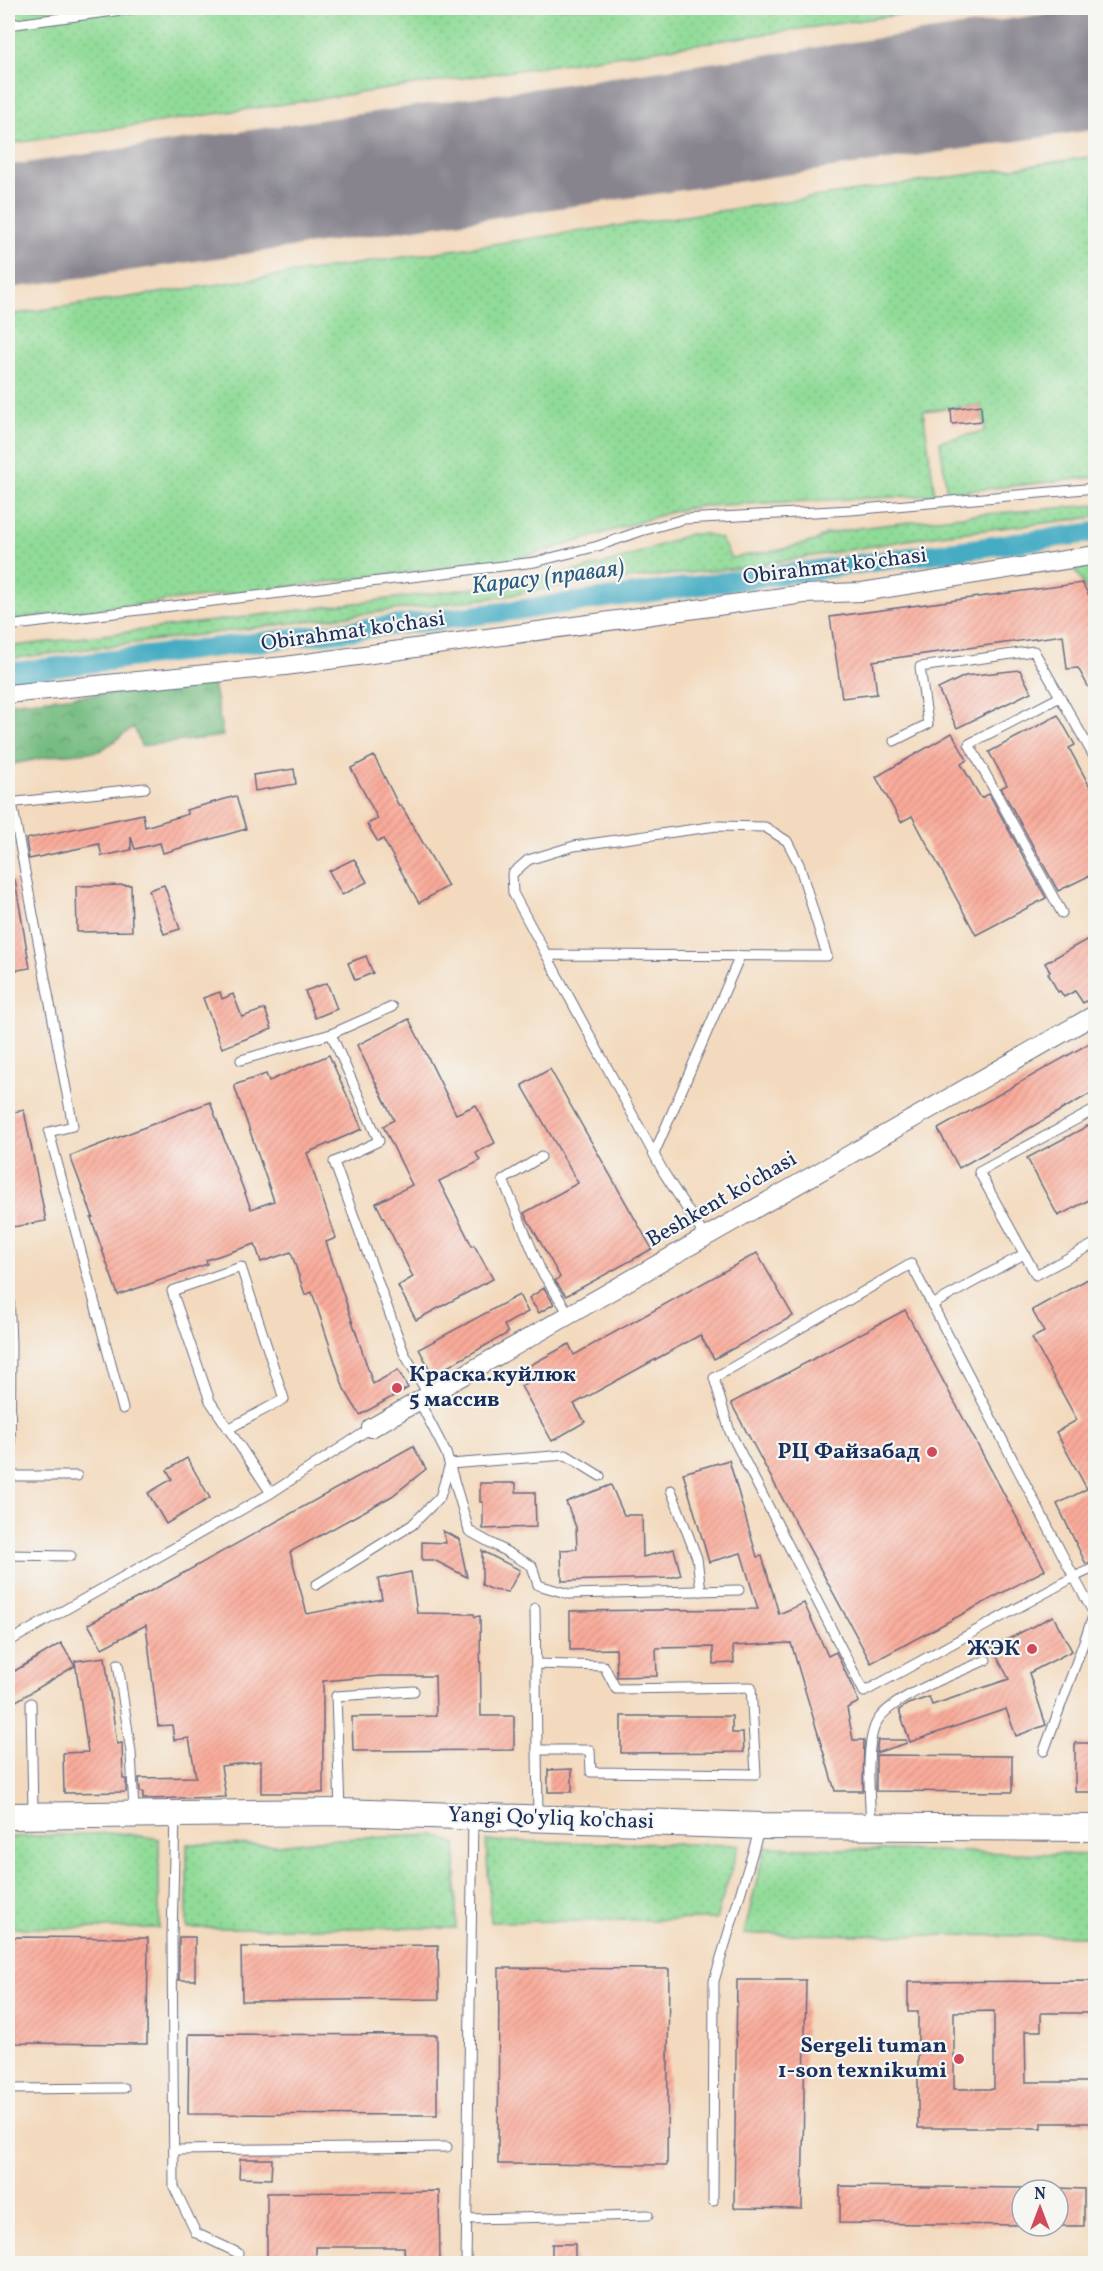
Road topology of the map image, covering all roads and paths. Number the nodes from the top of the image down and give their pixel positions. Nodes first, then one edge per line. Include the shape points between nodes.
1 (137, 8) edge
2 (8, 25) edge
3 (1095, 488) edge
4 (1095, 555) edge
5 (8, 626) edge
6 (8, 694) edge
7 (1060, 697) junction
8 (894, 741) dead end
9 (1095, 760) edge
10 (145, 788) dead end
11 (10, 803) edge
12 (1062, 913) dead end
13 (546, 955) junction
14 (740, 956) junction
15 (392, 1007) dead end
16 (1095, 1014) edge
17 (331, 1034) junction
18 (241, 1060) dead end
19 (1095, 1109) edge
20 (654, 1154) junction
21 (541, 1157) dead end
22 (705, 1237) junction
23 (1095, 1243) edge
24 (1024, 1254) junction
25 (8, 1264) edge
26 (932, 1305) junction
27 (9, 1315) edge
28 (570, 1315) junction
29 (424, 1398) junction
30 (123, 1409) dead end
31 (371, 1428) joint
32 (228, 1429) junction
33 (450, 1464) junction
34 (9, 1476) edge
35 (77, 1476) dead end
36 (600, 1476) dead end
37 (671, 1490) dead end
38 (271, 1493) junction
39 (8, 1555) edge
40 (71, 1556) dead end
41 (1095, 1567) edge
42 (1074, 1577) junction
43 (316, 1585) dead end
44 (739, 1590) dead end
45 (701, 1591) junction
46 (535, 1608) dead end
47 (8, 1642) edge
48 (986, 1660) dead end
49 (118, 1664) dead end
50 (536, 1664) junction
51 (414, 1692) dead end
52 (31, 1703) dead end
53 (537, 1750) junction
54 (1044, 1751) dead end
55 (340, 1812) junction
56 (134, 1814) junction
57 (175, 1814) junction
58 (20, 1815) edge
59 (473, 1816) junction
60 (538, 1819) junction
61 (761, 1826) junction
62 (871, 1827) junction
63 (1095, 1828) edge
64 (124, 2088) dead end
65 (8, 2089) edge
66 (447, 2147) dead end
67 (174, 2150) junction
68 (713, 2201) dead end
69 (648, 2215) dead end
70 (466, 2219) junction
71 (238, 2253) dead end
72 (466, 2264) edge

1 - 2 lane
3 - 5 lane via 851,510 684,519 535,562
4 - 6 street, Obirahmat ko'chasi via 862,592 804,594 285,666
7 - 8 lane via 1034,651 920,667 928,724
7 - 9 lane
7 - 12 lane via 969,744
10 - 11 lane
11 - 30 lane via 73,1126 49,1132
13 - 14 lane
13 - 14 lane via 513,893 512,874 528,860 574,846 663,833 717,826 765,827 787,841 799,864 827,956
13 - 20 lane
14 - 20 lane
15 - 17 lane
16 - 22 street, Beshkent ko'chasi
17 - 18 lane
17 - 29 lane via 379,1141 334,1162
19 - 24 lane via 979,1172
20 - 22 lane
21 - 28 lane via 503,1180 541,1271
22 - 28 street, Beshkent ko'chasi
23 - 24 lane via 1036,1275
24 - 26 lane
25 - 27 lane
26 - 42 lane
26 - 42 lane via 911,1264 714,1378 730,1432 864,1692
27 - 34 lane
28 - 29 street, Beshkent ko'chasi
29 - 31 street, Beshkent ko'chasi
29 - 33 lane
31 - 38 lane
32 - 32 lane via 210,1401 172,1291 241,1267 284,1399
32 - 38 lane
33 - 36 lane via 566,1455
33 - 43 lane via 440,1497 412,1525
33 - 45 lane via 469,1531 532,1566 538,1585 569,1594
34 - 35 lane
37 - 45 lane via 697,1558
38 - 47 lane
39 - 40 lane
41 - 42 lane
42 - 54 lane via 1094,1614
44 - 45 lane
46 - 50 lane
48 - 62 lane via 898,1701 877,1721 868,1756
49 - 56 lane via 131,1752
50 - 53 lane
50 - 53 lane via 604,1666 616,1689 751,1687 756,1774 591,1772 590,1750
51 - 55 lane via 336,1696
52 - 58 lane
53 - 60 lane
55 - 57 street, Yangi Qo'yliq ko'chasi
55 - 59 street, Yangi Qo'yliq ko'chasi
56 - 57 street, Yangi Qo'yliq ko'chasi
56 - 58 street, Yangi Qo'yliq ko'chasi
57 - 67 lane
59 - 60 street, Yangi Qo'yliq ko'chasi
59 - 70 lane
60 - 61 street, Yangi Qo'yliq ko'chasi
61 - 62 street, Yangi Qo'yliq ko'chasi
61 - 68 lane via 714,1981
62 - 63 street, Yangi Qo'yliq ko'chasi
64 - 65 lane
66 - 67 lane
67 - 71 lane via 174,2187 196,2233
69 - 70 lane
70 - 72 lane

